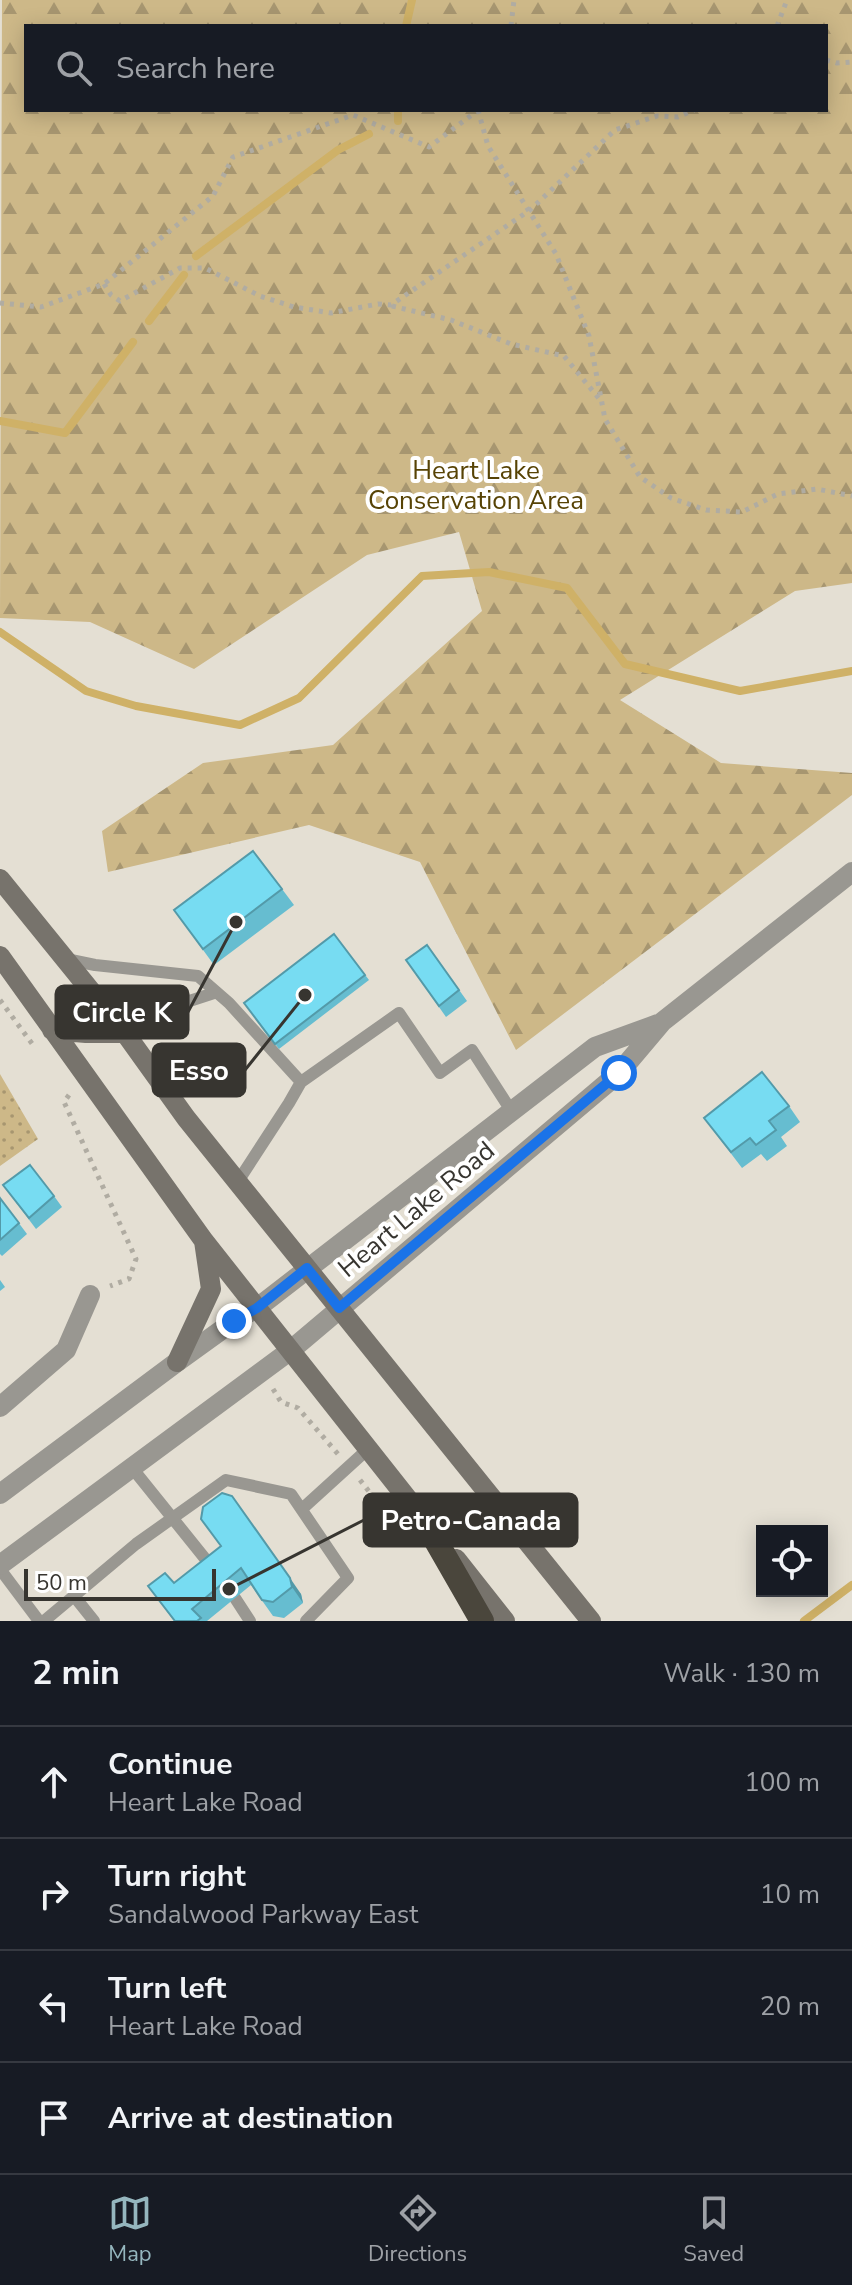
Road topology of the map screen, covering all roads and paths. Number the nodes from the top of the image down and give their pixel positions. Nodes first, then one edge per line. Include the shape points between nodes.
1 (514, 0) edge
2 (787, 0) edge
3 (511, 24) edge
4 (778, 24) edge
5 (828, 61) edge
6 (852, 62) edge
7 (475, 112) edge
8 (479, 112) edge
9 (689, 112) edge
10 (530, 210) junction
11 (104, 284) junction
12 (0, 303) edge
13 (391, 305) junction
14 (602, 401) junction
15 (852, 496) edge
16 (852, 872) edge
17 (0, 879) edge
18 (0, 956) edge
19 (63, 959) junction
20 (214, 993) junction
21 (662, 1022) junction
22 (52, 1030) junction
23 (125, 1033) junction
24 (301, 1082) junction
25 (69, 1095) dead end
26 (512, 1112) junction
27 (237, 1183) junction
28 (204, 1241) junction
29 (307, 1268) junction
30 (90, 1295) joint
31 (257, 1308) junction
32 (339, 1308) junction
33 (291, 1350) junction
34 (177, 1362) junction
35 (278, 1398) dead end
36 (0, 1407) edge
37 (368, 1449) junction
38 (349, 1466) junction
39 (133, 1469) junction
40 (0, 1494) edge
41 (302, 1509) junction
42 (173, 1518) junction
43 (424, 1520) junction
44 (408, 1542) dead end
45 (0, 1567) edge
46 (217, 1574) edge
47 (74, 1596) junction
48 (235, 1598) dead end
49 (42, 1621) edge
50 (94, 1621) edge
51 (250, 1621) edge
52 (306, 1621) edge
53 (482, 1621) edge
54 (505, 1621) edge
55 (591, 1621) edge

1 - 3 path
2 - 4 path
5 - 6 path
7 - 11 path via 429,147 353,115 233,157 213,196
8 - 10 path via 488,146
9 - 10 path via 615,130
10 - 13 path
10 - 14 path via 556,254 589,336
11 - 12 path via 41,307
11 - 13 path via 120,301 180,268 205,268 294,307 331,313
13 - 14 path via 564,356
14 - 15 path via 605,419 640,477 671,498 706,510 742,512 778,494 817,489
16 - 21 street, Heart Lake Road
17 - 19 main road
18 - 22 main road
19 - 20 lane via 198,976
19 - 23 main road
20 - 23 lane via 168,1008
20 - 24 lane
21 - 26 street, Heart Lake Road via 595,1047
21 - 32 street, Heart Lake Road via 619,1073
22 - 23 main road
22 - 28 main road
23 - 27 main road
24 - 26 lane via 399,1013 440,1073 472,1050
24 - 27 lane
25 - 30 path via 64,1102 136,1259 129,1279
26 - 29 street, Heart Lake Road
27 - 29 main road
28 - 31 main road
28 - 34 main road via 211,1289
29 - 31 street, Heart Lake Road
29 - 32 main road
30 - 36 street via 66,1350
31 - 33 main road
31 - 34 street, Heart Lake Road
32 - 33 street, Heart Lake Road
32 - 55 main road
33 - 37 main road
33 - 39 street, Heart Lake Road
34 - 40 street, Heart Lake Road
35 - 38 path via 298,1408
37 - 38 lane
37 - 43 main road
38 - 41 lane
38 - 44 path
39 - 42 lane
39 - 45 street, Heart Lake Road
41 - 42 lane via 291,1494 226,1480
41 - 52 lane via 348,1578
42 - 46 lane
42 - 47 lane
43 - 53 highway
43 - 54 main road
45 - 49 lane
47 - 49 lane
47 - 50 lane
48 - 51 lane

